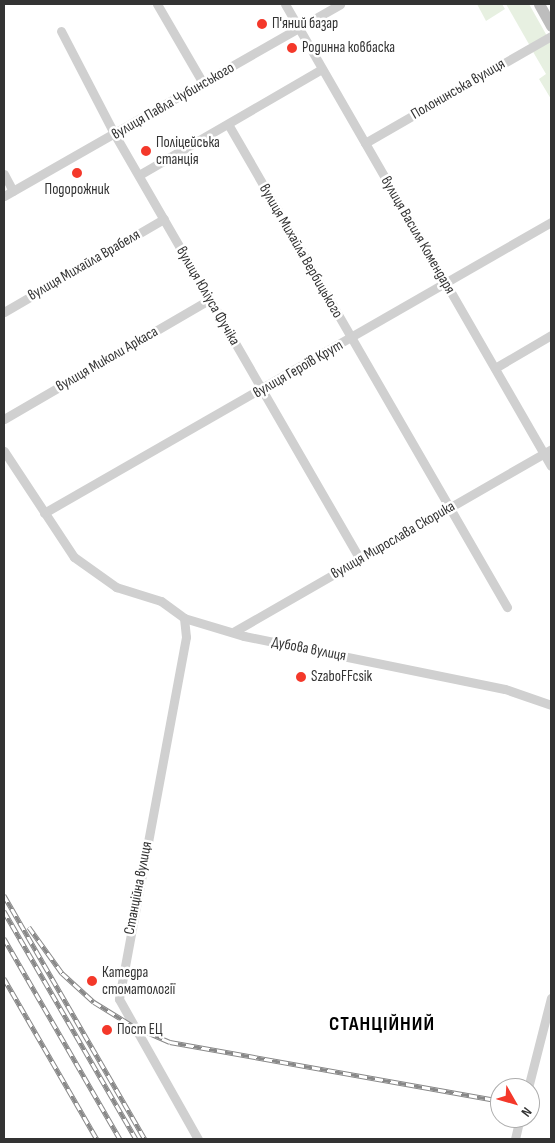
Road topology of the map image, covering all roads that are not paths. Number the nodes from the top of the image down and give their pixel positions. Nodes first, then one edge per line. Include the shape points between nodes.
1 (157, 4) edge
2 (285, 4) edge
3 (340, 4) edge
4 (539, 4) edge
5 (551, 26) edge
6 (299, 28) junction
7 (61, 31) dead end
8 (551, 36) edge
9 (322, 69) junction
10 (203, 84) junction
11 (228, 124) junction
12 (115, 135) junction
13 (365, 143) junction
14 (4, 174) edge
15 (139, 176) junction
16 (13, 191) junction
17 (4, 196) edge
18 (164, 219) junction
19 (551, 222) edge
20 (446, 283) junction
21 (210, 299) junction
22 (4, 312) edge
23 (551, 335) edge
24 (352, 338) junction
25 (495, 368) junction
26 (263, 390) junction
27 (4, 419) edge
28 (4, 451) edge
29 (548, 451) edge
30 (551, 466) edge
31 (450, 507) junction
32 (44, 513) junction
33 (360, 559) junction
34 (507, 607) dead end
35 (184, 618) junction
36 (235, 631) junction
37 (551, 705) edge
38 (551, 998) edge
39 (531, 1078) edge
40 (198, 1139) edge

1 - 10 street
2 - 6 street, вулиця Василя Комендаря
3 - 6 street, вулиця Павла Чубинського
4 - 5 main road
6 - 9 street, вулиця Василя Комендаря
6 - 10 street, вулиця Павла Чубинського
7 - 12 street, вулиця Юліуса Фучіка
8 - 13 street, Полонинська вулиця
9 - 11 street
9 - 13 street, вулиця Василя Комендаря
10 - 12 street, вулиця Павла Чубинського
11 - 15 street
11 - 24 street, вулиця Михайла Вербицького
12 - 15 street, вулиця Юліуса Фучіка
12 - 16 street, вулиця Павла Чубинського
13 - 20 street, вулиця Василя Комендаря
14 - 16 street
15 - 18 street, вулиця Юліуса Фучіка
16 - 17 street, вулиця Павла Чубинського
18 - 21 street, вулиця Юліуса Фучіка
18 - 22 street, вулиця Михайла Врабеля
19 - 20 street, вулиця Героїв Крут
20 - 24 street, вулиця Героїв Крут
20 - 25 street, вулиця Василя Комендаря
21 - 26 street, вулиця Юліуса Фучіка
21 - 27 street, вулиця Миколи Аркаса
23 - 25 street
24 - 26 street, вулиця Героїв Крут
24 - 31 street, вулиця Михайла Вербицького
25 - 29 street, вулиця Василя Комендаря
26 - 32 street, вулиця Героїв Крут
26 - 33 street, вулиця Юліуса Фучіка
28 - 32 street
29 - 30 street, вулиця Василя Комендаря
29 - 31 street, вулиця Мирослава Скорика
31 - 33 street, вулиця Мирослава Скорика
31 - 34 street, вулиця Михайла Вербицького
32 - 35 street via 74,557 94,573 116,587 161,601
33 - 36 street, вулиця Мирослава Скорика
35 - 36 street, Дубова вулиця
35 - 40 street, Станційна вулиця via 186,637 119,999
36 - 37 street, Дубова вулиця via 244,636 505,689
38 - 39 street

